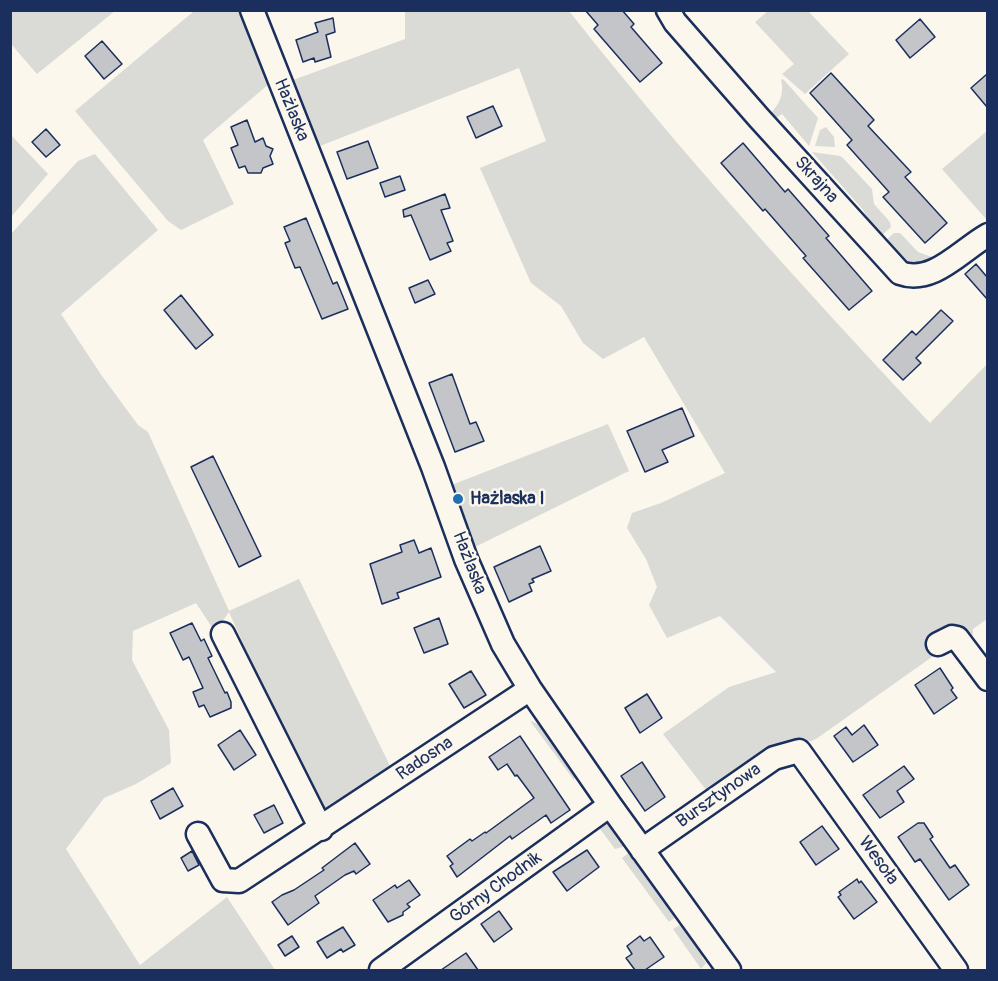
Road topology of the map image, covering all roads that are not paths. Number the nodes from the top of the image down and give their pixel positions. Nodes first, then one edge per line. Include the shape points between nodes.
1 (252, 10) edge
2 (668, 10) edge
3 (987, 235) edge
4 (223, 634) dead end
5 (938, 644) dead end
6 (987, 679) edge
7 (530, 689) junction
8 (799, 751) joint
9 (610, 805) junction
10 (321, 829) junction
11 (198, 834) dead end
12 (642, 850) junction
13 (381, 970) edge
14 (729, 970) edge
15 (956, 970) edge

1 - 7 street, Hażlaska via 482,597 503,644
2 - 3 street, Skrajna via 751,109 900,273 915,277 930,273
4 - 10 street
5 - 6 street via 957,638
7 - 9 street, Hażlaska
7 - 10 street, Radosna
8 - 12 street, Bursztynowa via 774,758
8 - 15 street, Wesoła
9 - 12 street, Hażlaska
9 - 13 street, Górny Chodnik
10 - 11 street, Radosna via 238,881 223,880
12 - 14 street, Hażlaska

